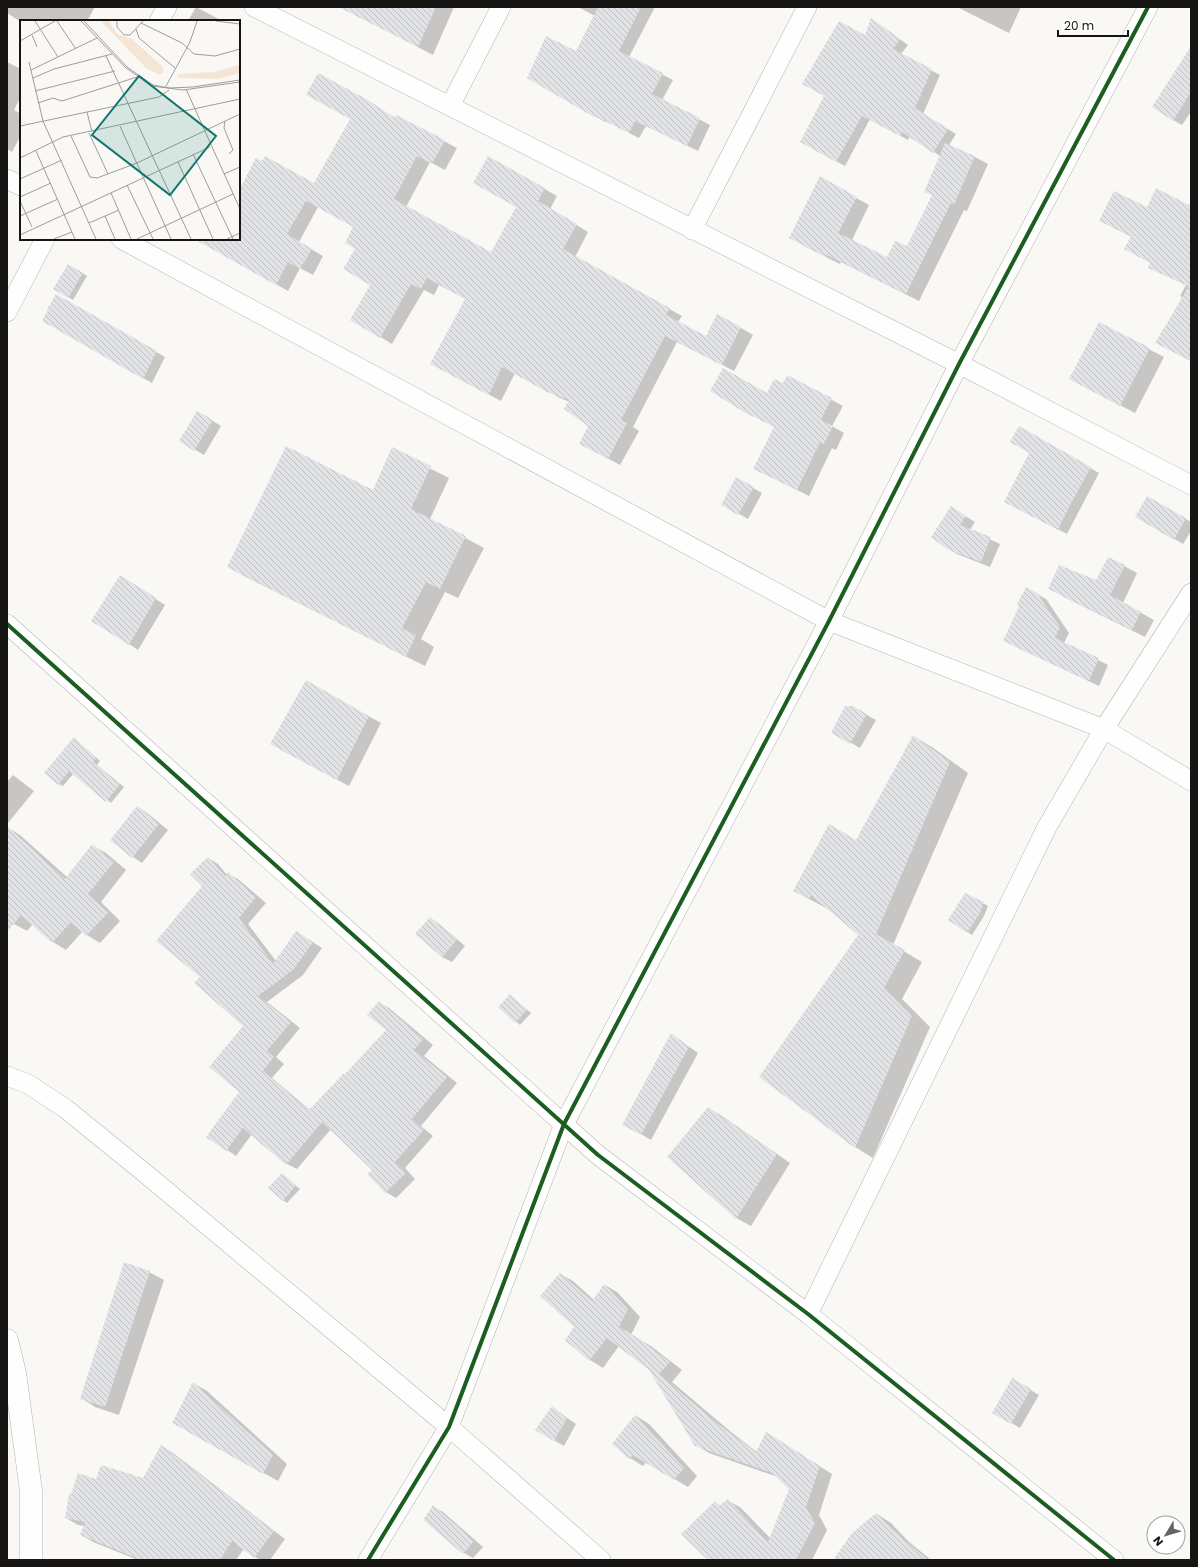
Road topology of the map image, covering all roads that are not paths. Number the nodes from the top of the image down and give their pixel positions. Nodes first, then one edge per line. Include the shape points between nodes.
1 (167, 7) edge
2 (254, 7) edge
3 (501, 7) edge
4 (808, 7) edge
5 (1148, 7) edge
6 (160, 20) edge
7 (450, 106) junction
8 (7, 179) edge
9 (20, 186) edge
10 (692, 230) junction
11 (44, 240) edge
12 (123, 240) edge
13 (7, 312) edge
14 (958, 364) junction
15 (1191, 485) edge
16 (1191, 593) edge
17 (828, 621) junction
18 (7, 624) edge
19 (1104, 729) junction
20 (1191, 781) edge
21 (7, 1076) edge
22 (564, 1124) junction
23 (808, 1314) junction
24 (7, 1340) edge
25 (449, 1427) junction
26 (31, 1560) edge
27 (368, 1560) edge
28 (601, 1560) edge
29 (1114, 1560) edge

1 - 6 street
2 - 7 street
3 - 7 street
4 - 10 street
5 - 14 street
7 - 10 street
8 - 9 street
10 - 14 street
11 - 13 street
12 - 17 street
14 - 15 street
14 - 17 street
16 - 19 street
17 - 19 street
17 - 22 street
18 - 22 street
19 - 20 street
19 - 23 street via 1047,827
21 - 25 street via 28,1084 66,1108
22 - 23 street via 598,1155
22 - 25 street
23 - 29 street
24 - 26 street via 15,1373 31,1491
25 - 27 street
25 - 28 street

